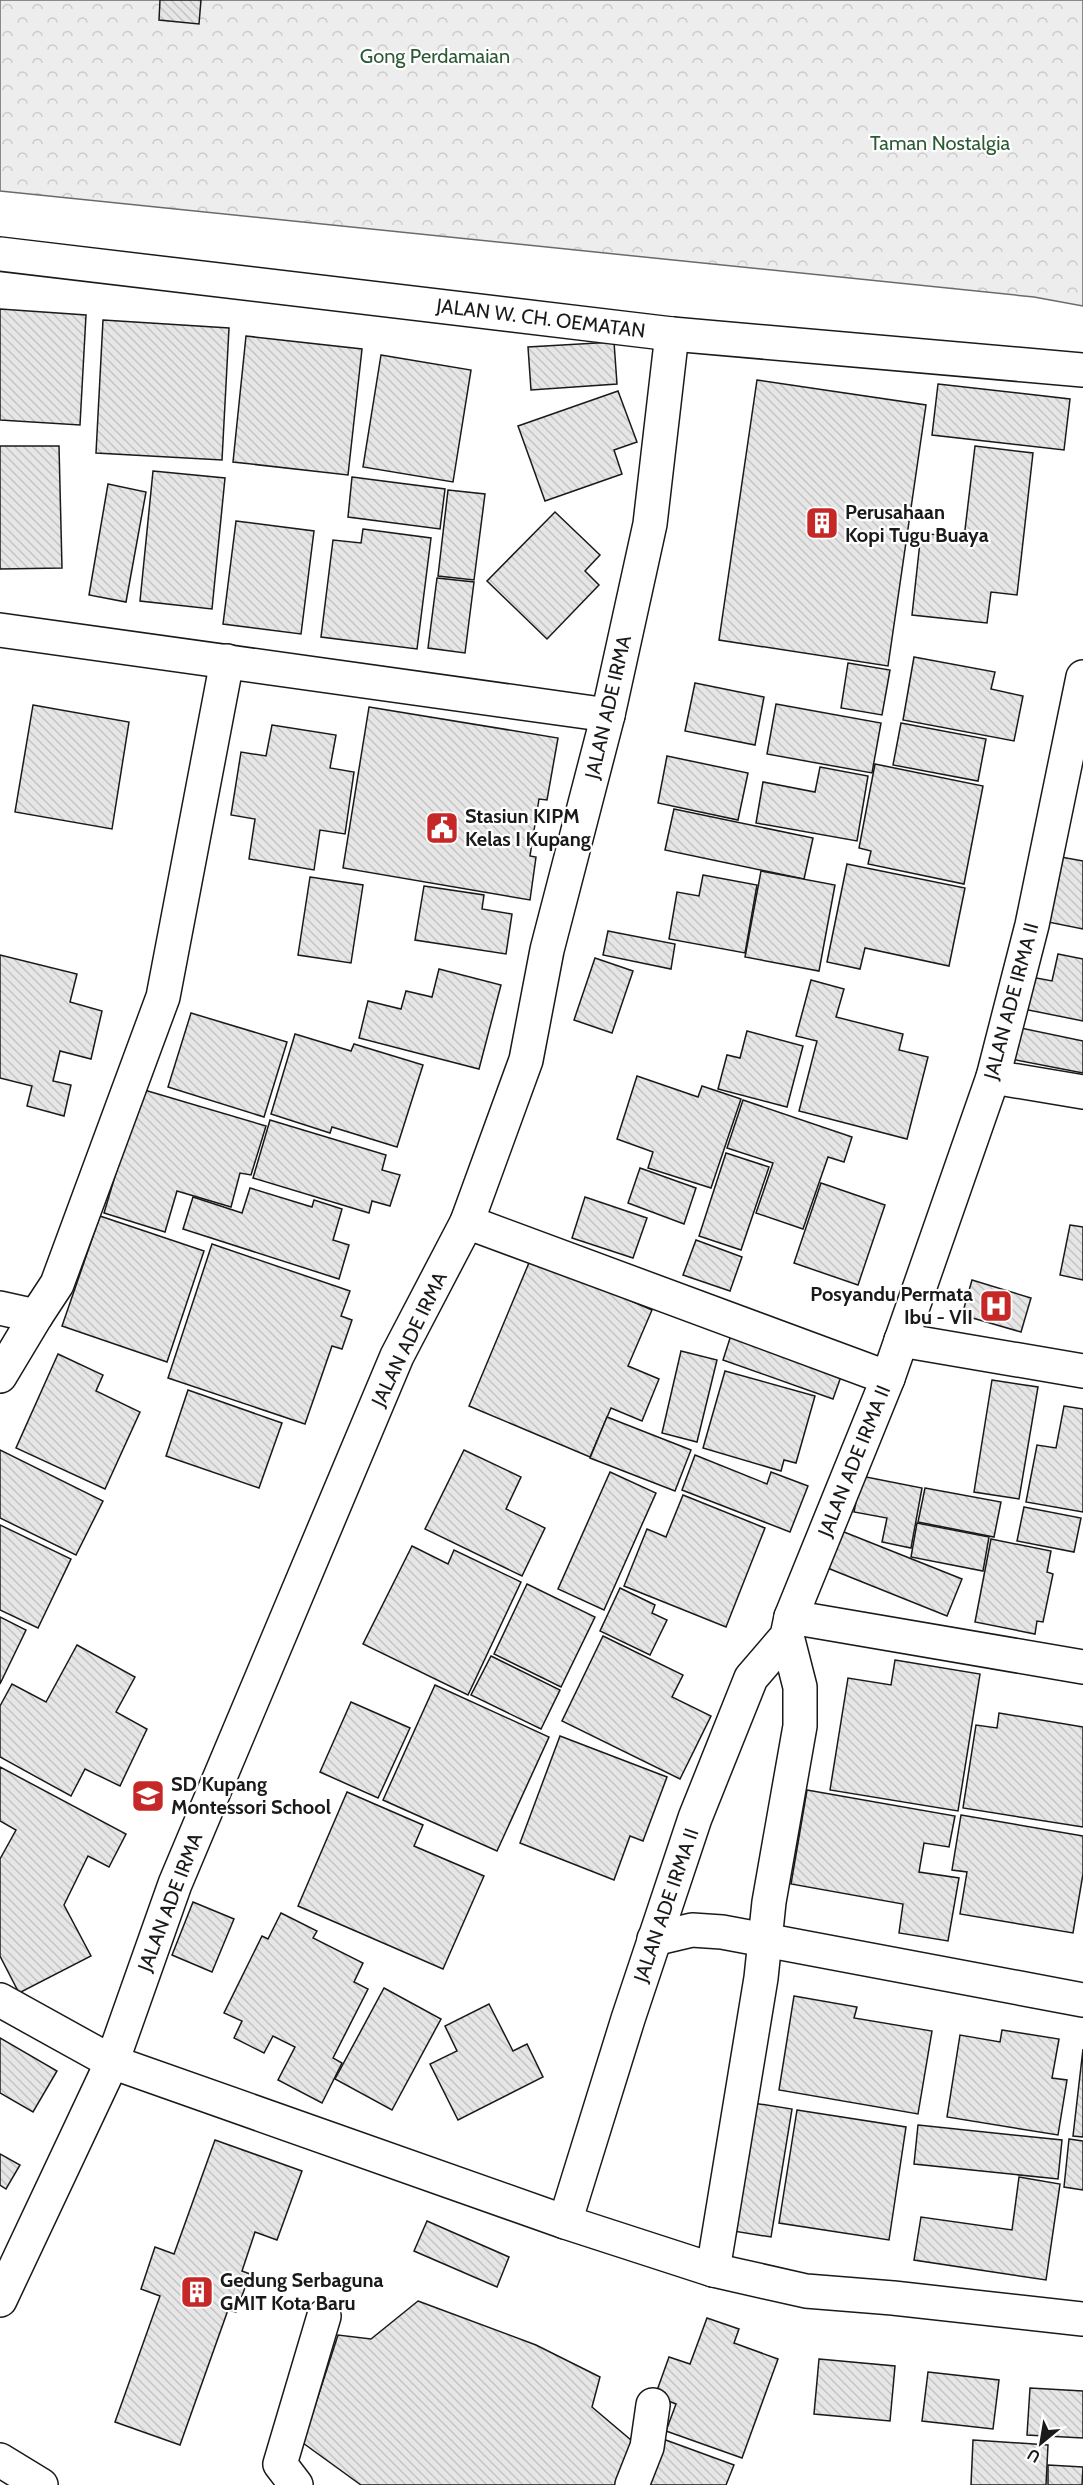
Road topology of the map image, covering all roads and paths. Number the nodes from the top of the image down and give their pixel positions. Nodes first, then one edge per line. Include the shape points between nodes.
1 (0, 254) edge
2 (672, 334) junction
3 (1083, 370) edge
4 (0, 630) edge
5 (227, 661) junction
6 (1083, 677) edge
7 (608, 715) junction
8 (1075, 763) edge
9 (993, 1077) junction
10 (1083, 1092) edge
11 (468, 1222) junction
12 (0, 1308) edge
13 (36, 1316) junction
14 (901, 1340) junction
15 (1083, 1371) edge
16 (0, 1376) edge
17 (888, 1378) junction
18 (789, 1626) junction
19 (1083, 1667) edge
20 (654, 1939) junction
21 (766, 1941) junction
22 (0, 2000) edge
23 (1083, 2000) edge
24 (112, 2062) junction
25 (565, 2222) junction
26 (713, 2270) junction
27 (0, 2300) edge
28 (324, 2316) dead end
29 (1083, 2319) edge
30 (653, 2405) dead end
31 (0, 2460) edge
32 (40, 2485) edge
33 (296, 2485) edge
34 (632, 2485) edge

1 - 2 street, JALAN W. CH. OEMATAN
2 - 3 street, JALAN W. CH. OEMATAN
2 - 7 street, JALAN ADE IRMA via 650,524
4 - 5 street
5 - 7 street
5 - 13 street via 163,998 57,1284
6 - 8 street, JALAN ADE IRMA II
7 - 11 street, JALAN ADE IRMA via 547,950 526,1060
8 - 9 street, JALAN ADE IRMA II
9 - 10 street
9 - 14 street, JALAN ADE IRMA II
11 - 17 street
11 - 24 street, JALAN ADE IRMA via 397,1356 175,1884
12 - 13 street
13 - 16 street
14 - 15 street
14 - 17 street, JALAN ADE IRMA II
17 - 18 street, JALAN ADE IRMA II
18 - 19 street
18 - 20 street, JALAN ADE IRMA II via 751,1678 695,1818
18 - 21 street via 800,1687 800,1726 769,1902
20 - 21 street via 692,1930
20 - 25 street, JALAN ADE IRMA II
21 - 23 street
21 - 26 street
22 - 24 street
24 - 25 street
24 - 27 street, JALAN ADE IRMA
25 - 26 street
26 - 29 street via 806,2291
28 - 33 street via 280,2464
30 - 34 street via 646,2447
31 - 32 street

